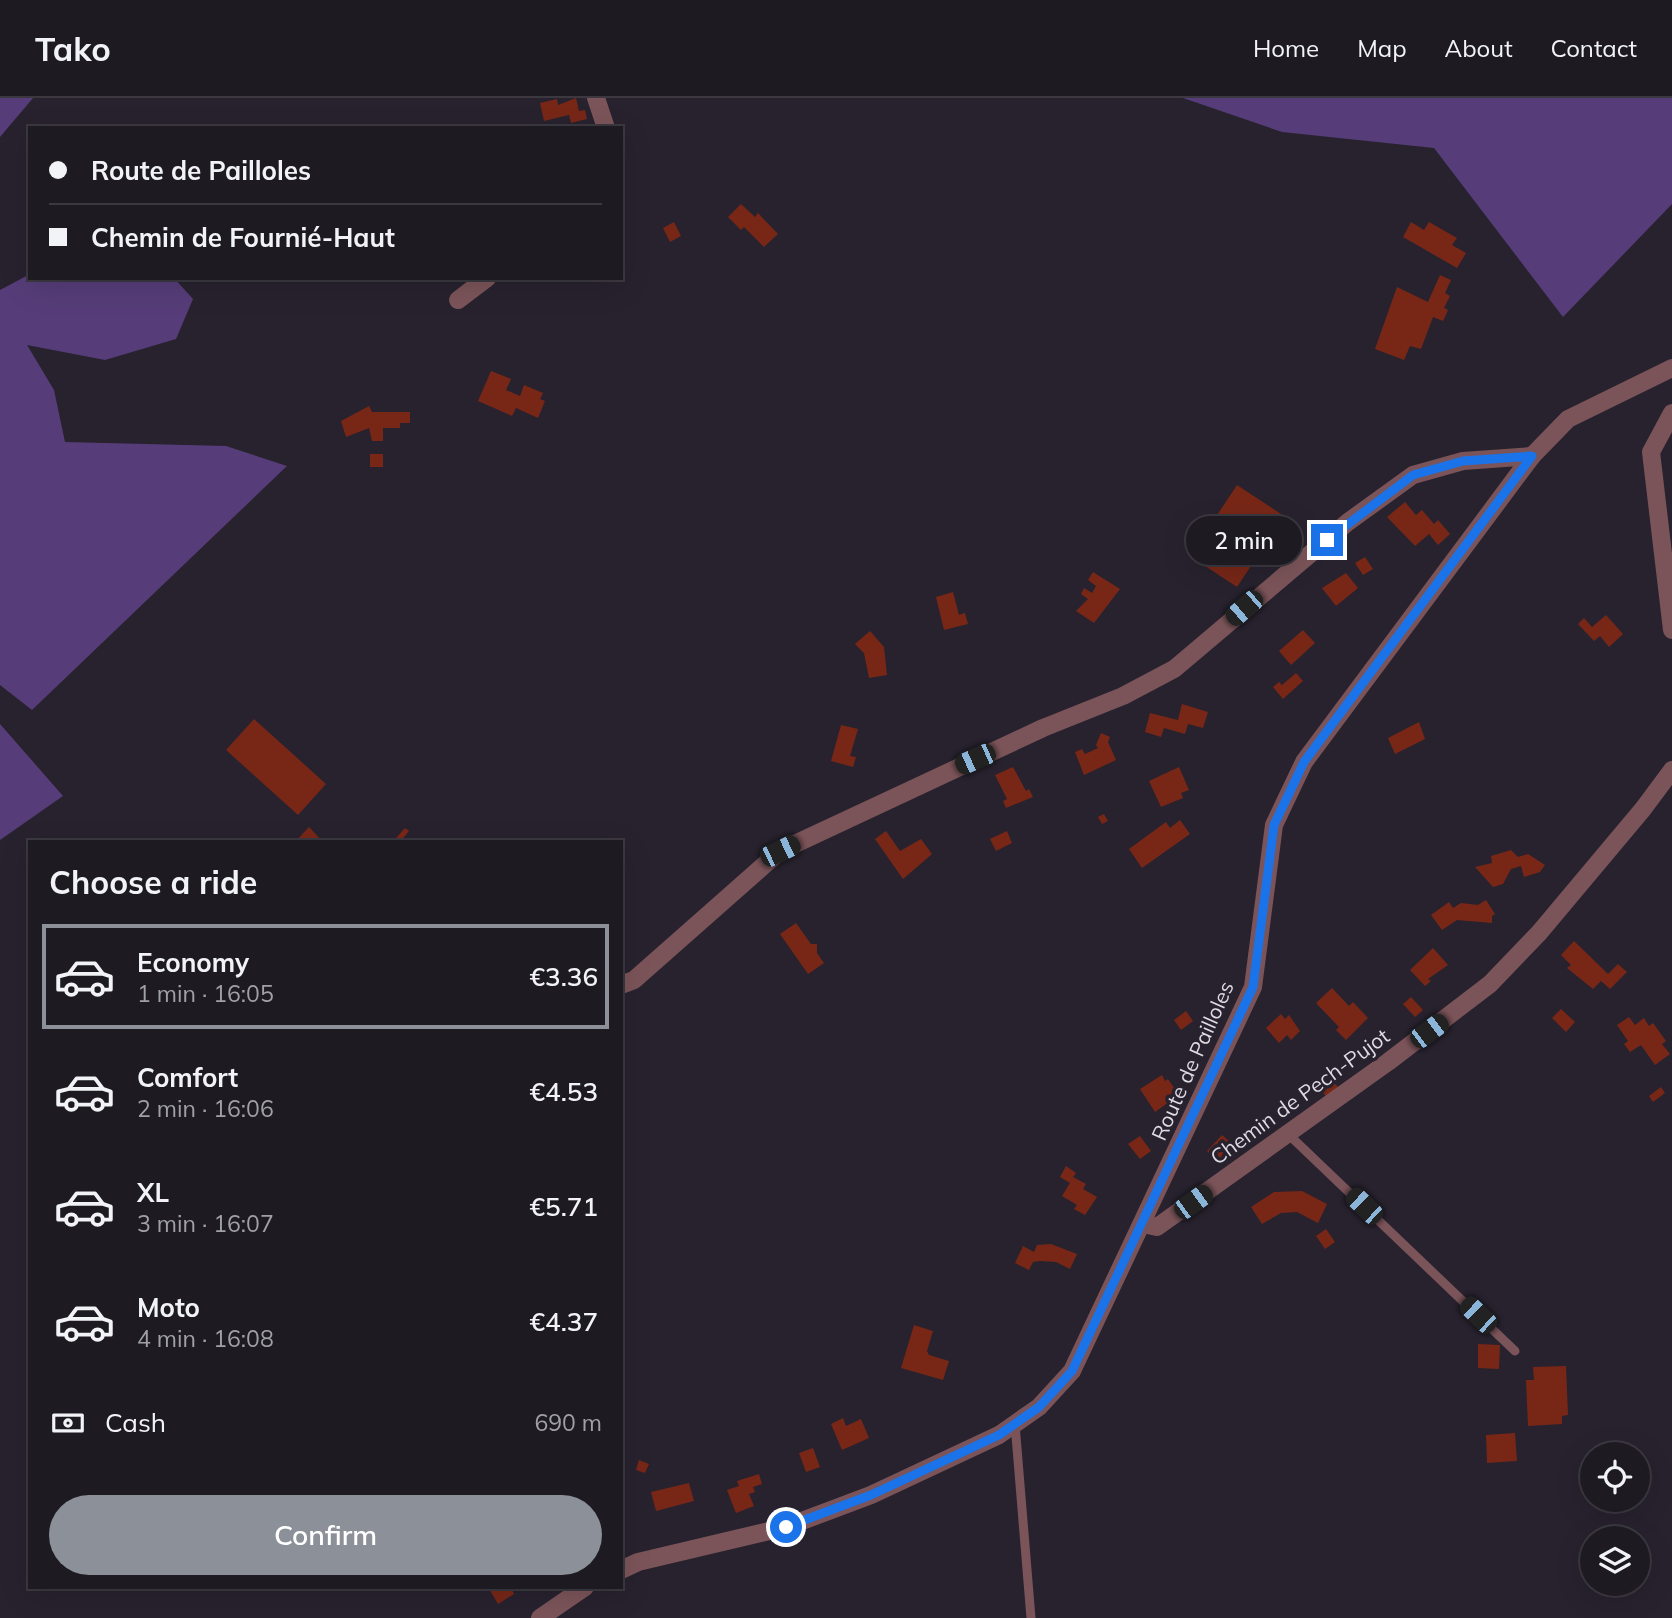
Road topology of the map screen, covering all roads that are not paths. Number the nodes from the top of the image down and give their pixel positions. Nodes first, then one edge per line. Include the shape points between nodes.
1 (596, 98) edge
2 (605, 126) edge
3 (484, 280) edge
4 (457, 300) dead end
5 (1672, 368) edge
6 (1672, 413) edge
7 (1532, 456) junction
8 (1672, 630) edge
9 (1672, 770) edge
10 (623, 984) edge
11 (1288, 1134) junction
12 (1143, 1224) junction
13 (1515, 1351) dead end
14 (1015, 1424) junction
15 (623, 1569) edge
16 (582, 1589) edge
17 (540, 1618) edge
18 (1031, 1618) edge

1 - 2 street
3 - 4 street
5 - 7 street, Route de Pailloles via 1568,419
6 - 8 street via 1651,452
7 - 10 street via 1463,461 1413,475 1348,522 1174,669 1124,696 1043,728 780,851 634,980
7 - 12 street, Route de Pailloles via 1304,762 1274,825 1253,987
9 - 11 street, Chemin de Pech-Pujot via 1539,933 1490,984
11 - 12 street, Chemin de Pech-Pujot via 1157,1227
11 - 13 lane
12 - 14 street, Route de Pailloles via 1072,1371 1039,1407
14 - 15 street, Route de Pailloles via 871,1495 786,1527
14 - 18 lane
16 - 17 street

